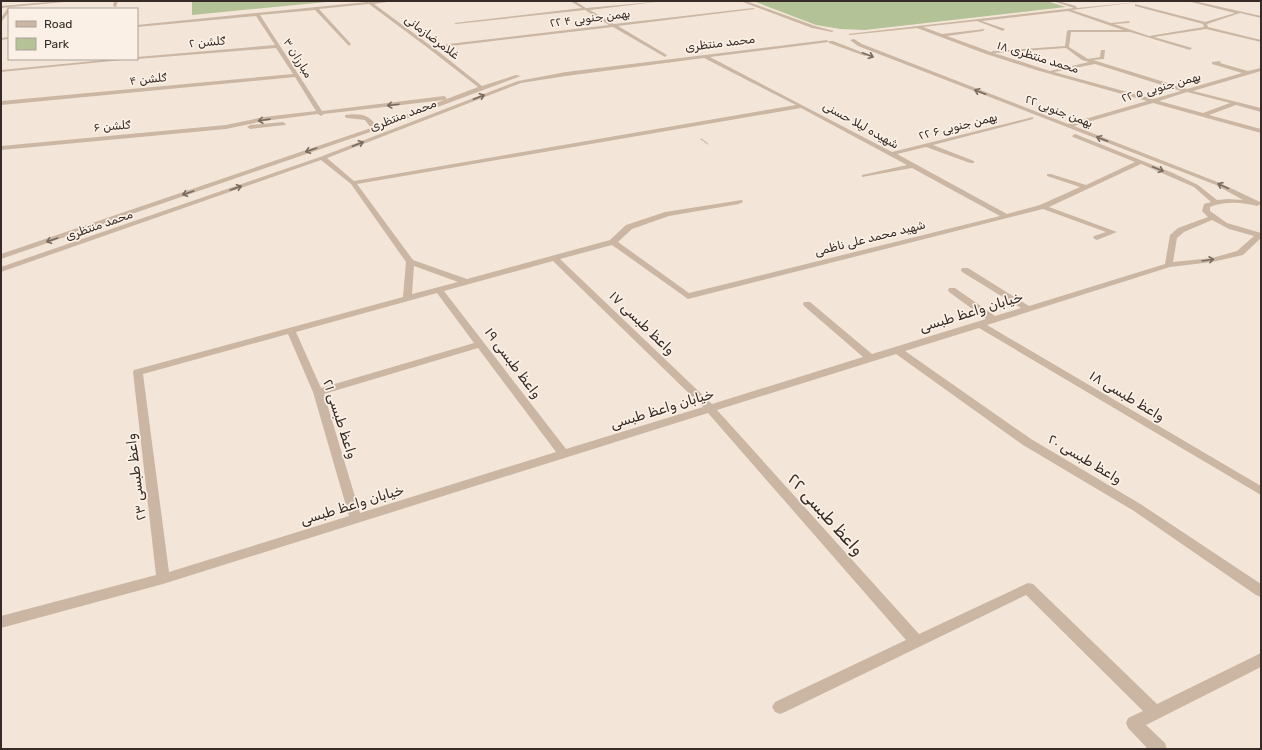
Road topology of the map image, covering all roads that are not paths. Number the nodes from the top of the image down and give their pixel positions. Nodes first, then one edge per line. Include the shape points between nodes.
1 (15, 1) edge
2 (73, 1) edge
3 (363, 1) edge
4 (392, 1) edge
5 (572, 1) edge
6 (660, 1) edge
7 (1054, 1) edge
8 (1145, 1) edge
9 (1189, 1) edge
10 (368, 2) edge
11 (741, 2) edge
12 (1130, 3) junction
13 (1, 7) edge
14 (10, 8) edge
15 (316, 8) junction
16 (1081, 8) junction
17 (586, 9) junction
18 (753, 9) junction
19 (1067, 10) junction
20 (8, 11) edge
21 (1238, 13) junction
22 (257, 14) junction
23 (1104, 16) dead end
24 (1091, 18) junction
25 (1261, 18) edge
26 (1, 20) edge
27 (978, 20) junction
28 (1129, 22) dead end
29 (456, 24) dead end
30 (1109, 24) junction
31 (138, 25) edge
32 (138, 25) edge
33 (613, 25) junction
34 (1206, 26) junction
35 (918, 27) junction
36 (803, 29) dead end
37 (983, 30) dead end
38 (1003, 30) dead end
39 (1130, 31) junction
40 (850, 36) junction
41 (942, 36) junction
42 (1146, 36) junction
43 (808, 37) dead end
44 (1261, 41) edge
45 (829, 42) junction
46 (349, 45) dead end
47 (278, 46) junction
48 (430, 47) junction
49 (1067, 47) junction
50 (1190, 49) dead end
51 (1103, 51) dead end
52 (988, 53) junction
53 (665, 56) junction
54 (704, 56) junction
55 (138, 58) edge
56 (1084, 59) junction
57 (119, 60) edge
58 (1063, 62) dead end
59 (1219, 62) dead end
60 (1095, 63) junction
61 (1077, 66) junction
62 (1141, 69) dead end
63 (1261, 69) edge
64 (1, 71) edge
65 (1049, 72) junction
66 (1128, 72) junction
67 (1248, 73) junction
68 (297, 75) junction
69 (961, 84) junction
70 (949, 87) junction
71 (482, 88) junction
72 (1188, 91) junction
73 (460, 96) junction
74 (1154, 100) junction
75 (1, 103) edge
76 (1236, 103) junction
77 (802, 106) junction
78 (1261, 110) edge
79 (321, 114) junction
80 (1204, 115) junction
81 (337, 117) dead end
82 (330, 118) dead end
83 (1030, 118) junction
84 (315, 120) dead end
85 (292, 123) dead end
86 (1045, 124) dead end
87 (1067, 126) junction
88 (226, 127) junction
89 (374, 129) junction
90 (1060, 130) dead end
91 (1261, 131) edge
92 (927, 145) junction
93 (1, 148) edge
94 (891, 154) junction
95 (322, 158) junction
96 (972, 162) dead end
97 (1140, 162) junction
98 (912, 166) junction
99 (1049, 175) dead end
100 (864, 176) dead end
101 (353, 183) junction
102 (1086, 187) junction
103 (167, 200) junction
104 (739, 202) dead end
105 (1215, 202) junction
106 (1259, 205) edge
107 (187, 206) junction
108 (1043, 207) junction
109 (1006, 216) junction
110 (1212, 218) junction
111 (1261, 235) edge
112 (1098, 238) dead end
113 (613, 242) junction
114 (1, 257) edge
115 (554, 258) junction
116 (410, 262) junction
117 (1170, 265) junction
118 (1, 270) edge
119 (965, 270) dead end
120 (466, 282) junction
121 (439, 290) junction
122 (952, 290) dead end
123 (407, 298) junction
124 (807, 304) dead end
125 (1028, 309) junction
126 (994, 320) junction
127 (979, 324) junction
128 (291, 330) junction
129 (480, 344) junction
130 (897, 350) junction
131 (870, 358) junction
132 (318, 392) junction
133 (710, 408) junction
134 (564, 454) junction
135 (1261, 491) edge
136 (356, 519) junction
137 (163, 579) junction
138 (1261, 592) edge
139 (1, 622) edge
140 (917, 642) junction
141 (1261, 660) edge
142 (780, 707) dead end
143 (1155, 712) junction
144 (1158, 749) edge

1 - 14 street
2 - 14 street
3 - 31 street
4 - 10 street
5 - 17 street
6 - 17 street
7 - 16 street
8 - 12 street
9 - 21 street
10 - 15 street
10 - 48 street, غلامرضازمانی
11 - 18 street
11 - 45 street, ۲۲ بهمن جنوبی via 814,27 834,31 814,35
12 - 16 street
12 - 34 street
13 - 14 street
15 - 22 street
15 - 46 street
16 - 19 street
17 - 29 street
17 - 33 street
18 - 33 street, ۲۲ بهمن جنوبی ۴
18 - 36 street
19 - 24 street
19 - 27 street
20 - 26 street
21 - 25 street
21 - 34 street
22 - 32 street
22 - 47 street, مبارزان ۳
23 - 24 street
24 - 30 street
27 - 35 street
27 - 38 street
28 - 30 street
30 - 39 street
33 - 48 street, ۲۲ بهمن جنوبی ۴
33 - 53 street
34 - 42 street
34 - 44 street
35 - 40 street
35 - 41 street, محمد منتظری ۱۸
37 - 41 street
39 - 42 street
39 - 49 street via 1069,31
40 - 45 street, محمد منتظری
40 - 69 street, ۲۲ بهمن جنوبی via 860,45
41 - 52 street, محمد منتظری ۱۸
42 - 50 street
43 - 53 street, محمد منتظری
45 - 54 street, محمد منتظری
45 -> 70 street, ۲۲ بهمن جنوبی
47 - 55 street, ګلشن ۲
47 - 68 street, مبارزان ۳
48 - 71 street, غلامرضازمانی
49 - 52 street
49 - 56 street
51 - 56 street via 1102,58
52 - 65 street, محمد منتظری ۱۸
53 - 71 street, محمد منتظری via 525,75
54 - 77 street, شهیده لیلا حسنی
95 -> 54 street, محمد منتظری via 520,82
56 - 60 street
57 - 64 street
58 - 61 street
59 - 67 street via 1214,64
60 - 61 street
60 - 66 street
61 - 65 street
62 - 66 street
63 - 67 street, ۲۲ بهمن جنوبی ۵
65 - 74 street, محمد منتظری ۱۸
66 - 72 street
67 - 72 street, ۲۲ بهمن جنوبی ۵
68 - 75 street, ګلشن ۴
68 - 79 street, مبارزان ۳
69 - 70 street
87 -> 69 street, ۲۲ بهمن جنوبی
70 - 83 street, ۲۲ بهمن جنوبی
71 - 73 street, محمد منتظری
72 - 74 street, ۲۲ بهمن جنوبی ۵
72 - 76 street
73 -> 79 street
73 - 89 street, محمد منتظری
74 - 80 street, محمد منتظری ۱۸
74 - 87 street, ۲۲ بهمن جنوبی ۵
76 - 78 street
76 - 80 street
77 - 94 street, شهیده لیلا حسنی
77 - 101 street
79 -> 88 street via 264,119
80 - 91 street, محمد منتظری ۱۸
81 - 89 street via 367,117
82 - 84 street
83 - 86 street, ۲۲ بهمن جنوبی
83 - 92 street, ۲۲ بهمن جنوبی ۶
85 - 88 street via 262,127
106 -> 87 street, ۲۲ بهمن جنوبی via 1218,184
88 - 93 street, ګلشن ۶
89 -> 103 street, محمد منتظری
90 - 97 street, ۲۲ بهمن جنوبی
92 - 94 street, ۲۲ بهمن جنوبی ۶
92 - 96 street
94 - 98 street, شهیده لیلا حسنی
95 - 101 street
107 -> 95 street, محمد منتظری
97 - 102 street, شهید محمد علی ناظمی
97 -> 105 street, ۲۲ بهمن جنوبی via 1196,186
98 - 100 street
98 - 109 street, شهیده لیلا حسنی
99 - 102 street
101 - 116 street
102 - 108 street, شهید محمد علی ناظمی
103 - 107 street
103 -> 114 street, محمد منتظری
104 - 113 street via 668,214 629,227
105 - 106 street via 1228,200
105 - 110 street via 1207,206 1206,211
107 - 118 street, محمد منتظری
108 - 109 street, شهید محمد علی ناظمی
108 - 112 street via 1113,232
109 - 113 street, شهید محمد علی ناظمی via 688,296
110 - 111 street via 1241,231
110 - 117 street via 1181,230 1173,237
117 -> 111 street, خیابان واعظ طبسی via 1240,254
113 - 115 street
115 - 120 street
115 - 133 street, واعظ طبسی ۱۷
116 - 120 street
116 - 123 street
117 - 125 street, خیابان واعظ طبسی
119 - 125 street
120 - 121 street
121 - 123 street
121 - 129 street, واعظ طبسی ۱۹
122 - 126 street
123 - 128 street
124 - 131 street
125 - 126 street, خیابان واعظ طبسی
126 - 127 street, خیابان واعظ طبسی
127 - 130 street, خیابان واعظ طبسی
127 - 135 street, واعظ طبسی ۱۸
128 - 132 street, واعظ طبسی ۲۱
128 - 137 street, واعظ طبسی ۲۳ via 138,372
129 - 132 street
129 - 134 street, واعظ طبسی ۱۹
130 - 131 street, خیابان واعظ طبسی
130 - 138 street, واعظ طبسی ۲۰ via 1027,442 1138,508
131 - 133 street, خیابان واعظ طبسی
132 - 136 street, واعظ طبسی ۲۱
133 - 134 street, خیابان واعظ طبسی
133 - 140 street, واعظ طبسی ۲۲
134 - 136 street, خیابان واعظ طبسی
136 - 137 street, خیابان واعظ طبسی
137 - 139 street, خیابان واعظ طبسی
140 - 142 street
140 - 143 street via 1028,588
141 - 143 street
143 - 144 street via 1134,723

